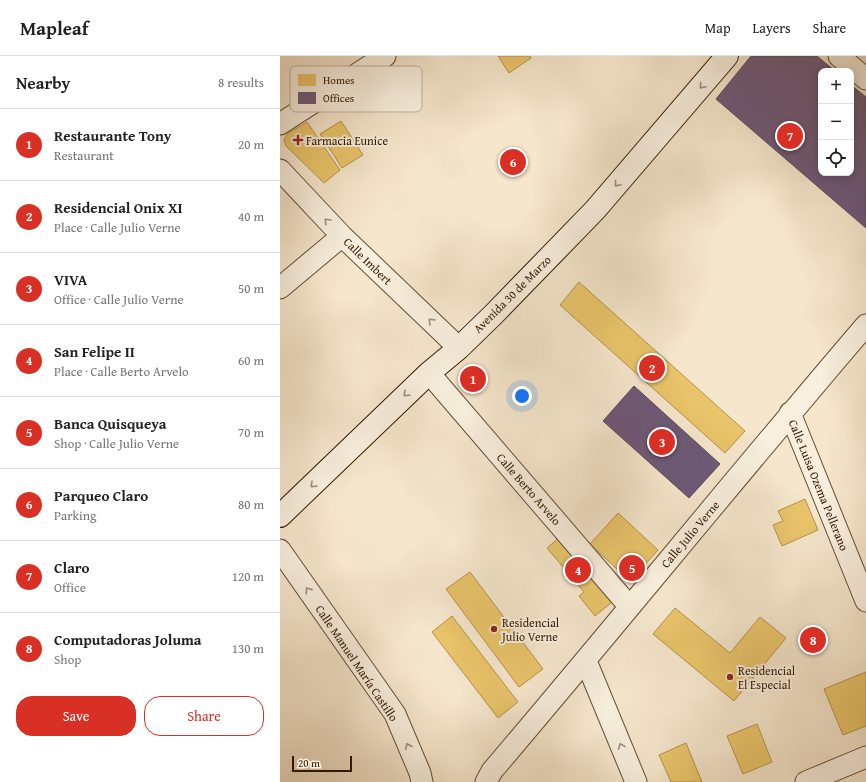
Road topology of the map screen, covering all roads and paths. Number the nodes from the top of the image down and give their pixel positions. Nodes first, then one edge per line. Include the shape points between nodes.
1 (385, 56) edge
2 (727, 56) edge
3 (839, 56) edge
4 (370, 66) edge
5 (866, 79) edge
6 (299, 112) edge
7 (280, 124) edge
8 (280, 170) edge
9 (342, 236) junction
10 (280, 288) edge
11 (866, 324) edge
12 (459, 348) junction
13 (429, 372) junction
14 (790, 413) junction
15 (280, 516) edge
16 (280, 550) edge
17 (866, 601) edge
18 (629, 606) junction
19 (586, 661) junction
20 (866, 757) edge
21 (422, 782) edge
22 (486, 782) edge
23 (636, 782) edge
24 (806, 782) edge

1 - 4 street
2 -> 12 main road, Avenida 30 de Marzo via 595,210
3 - 5 street
6 - 7 street
9 -> 8 street, Calle Imbert
9 - 10 street
12 -> 9 street, Calle Imbert
11 - 14 street, Calle Julio Verne
12 - 13 main road, Avenida 30 de Marzo
13 -> 15 main road, Avenida 30 de Marzo
13 - 18 street, Calle Berto Arvelo
14 - 17 street, Calle Luisa Ozema Pellerano
14 - 18 street, Calle Julio Verne
21 -> 16 street, Calle Manuel María Castillo via 395,714
18 - 19 street, Calle Julio Verne
19 - 22 street, Calle Julio Verne via 492,771
23 -> 19 street
20 - 24 street

